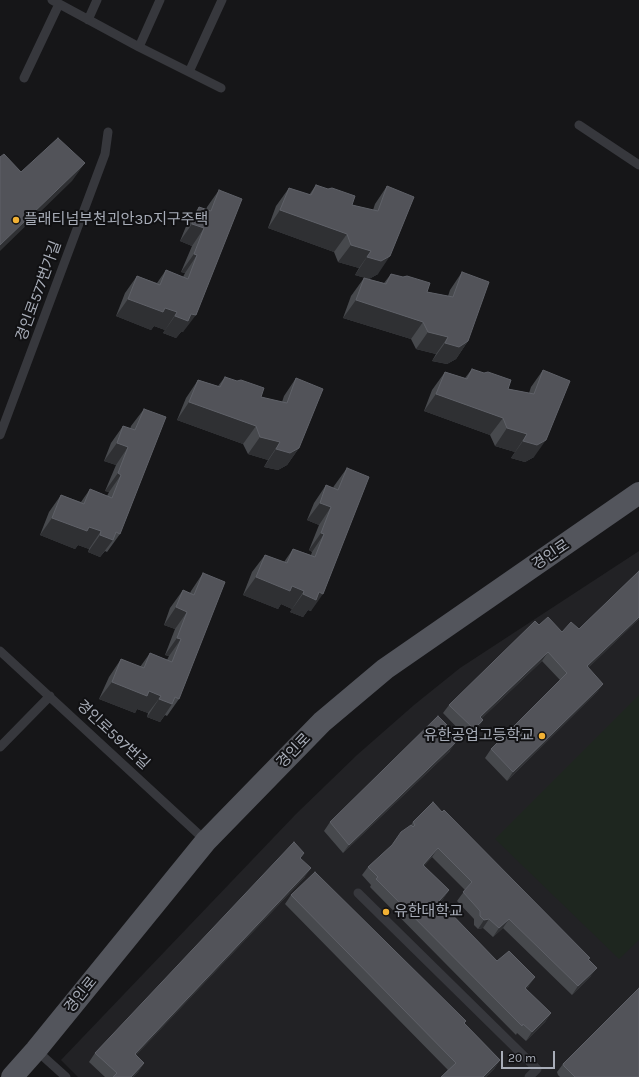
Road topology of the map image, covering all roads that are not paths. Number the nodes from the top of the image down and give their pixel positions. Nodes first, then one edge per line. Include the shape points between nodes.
1 (97, 0) edge
2 (160, 0) edge
3 (222, 0) edge
4 (55, 2) edge
5 (88, 20) junction
6 (139, 47) junction
7 (189, 72) junction
8 (24, 78) dead end
9 (221, 88) dead end
10 (579, 124) dead end
11 (108, 132) dead end
12 (639, 165) edge
13 (0, 436) edge
14 (639, 494) edge
15 (0, 651) edge
16 (50, 696) junction
17 (0, 747) edge
18 (206, 841) junction
19 (358, 893) dead end
20 (36, 1050) junction
21 (12, 1077) edge
22 (66, 1077) edge
23 (529, 1077) edge

1 - 5 lane
2 - 6 lane
3 - 7 lane
4 - 5 lane
4 - 8 lane
5 - 6 lane
6 - 7 lane
7 - 9 lane
10 - 12 lane
11 - 13 lane, 경인로577번가길 via 105,154
14 - 18 main road, 경인로 via 385,669 322,722
15 - 16 lane, 경인로597번길
16 - 17 lane
16 - 18 lane, 경인로597번길
18 - 20 main road, 경인로
19 - 23 lane via 536,1069
20 - 21 main road, 경인로
20 - 22 lane

